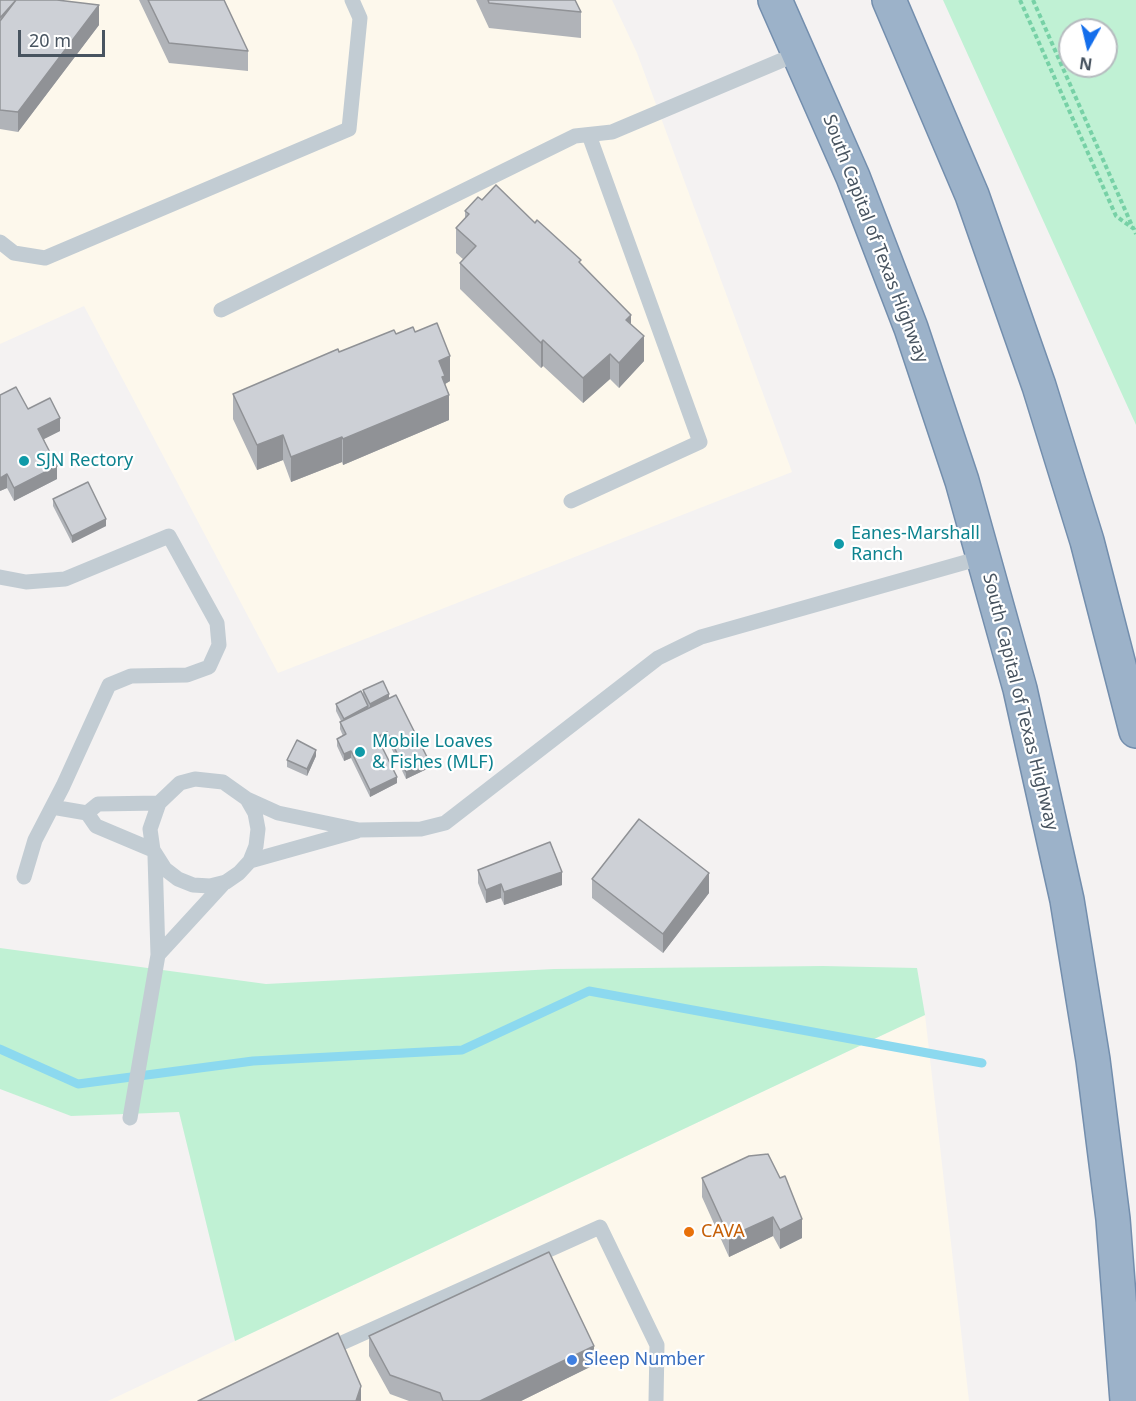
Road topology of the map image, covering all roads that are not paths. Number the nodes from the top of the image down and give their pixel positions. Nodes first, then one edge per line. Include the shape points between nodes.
1 (352, 0) edge
2 (775, 0) edge
3 (889, 0) edge
4 (799, 52) junction
5 (589, 135) junction
6 (0, 242) edge
7 (221, 310) dead end
8 (571, 501) dead end
9 (984, 556) junction
10 (0, 577) edge
11 (1136, 731) edge
12 (247, 799) junction
13 (159, 803) junction
14 (52, 807) junction
15 (87, 813) junction
16 (360, 830) junction
17 (154, 853) junction
18 (250, 861) junction
19 (24, 877) dead end
20 (226, 882) junction
21 (158, 954) junction
22 (130, 1118) dead end
23 (309, 1358) edge
24 (656, 1401) edge
25 (1127, 1401) edge

1 - 6 lane via 360,18 349,129 45,258 14,253
2 - 4 highway, South Capital of Texas Highway
3 - 11 highway via 972,195 1025,345 1087,541
4 - 5 lane via 612,132
4 - 9 highway, South Capital of Texas Highway via 853,177 911,328
5 - 7 lane via 575,136
5 - 8 lane via 700,442
9 - 16 lane via 701,637 658,658 445,823 422,829
9 - 25 highway, South Capital of Texas Highway via 1035,751 1074,943 1107,1165
10 - 14 lane via 26,582 65,579 169,536 217,623 219,645 209,667 187,675 131,676 109,685
12 - 13 lane via 224,782 195,779 180,783
12 - 16 lane via 278,813
12 - 18 lane via 258,830
13 - 15 lane via 98,804
13 - 17 lane via 150,829
14 - 15 lane
14 - 19 lane via 35,840
15 - 17 lane via 96,826
16 - 18 lane
17 - 20 lane via 178,879 201,885
17 - 21 lane
18 - 20 lane
20 - 21 lane
21 - 22 lane
23 - 24 lane via 600,1227 657,1345

